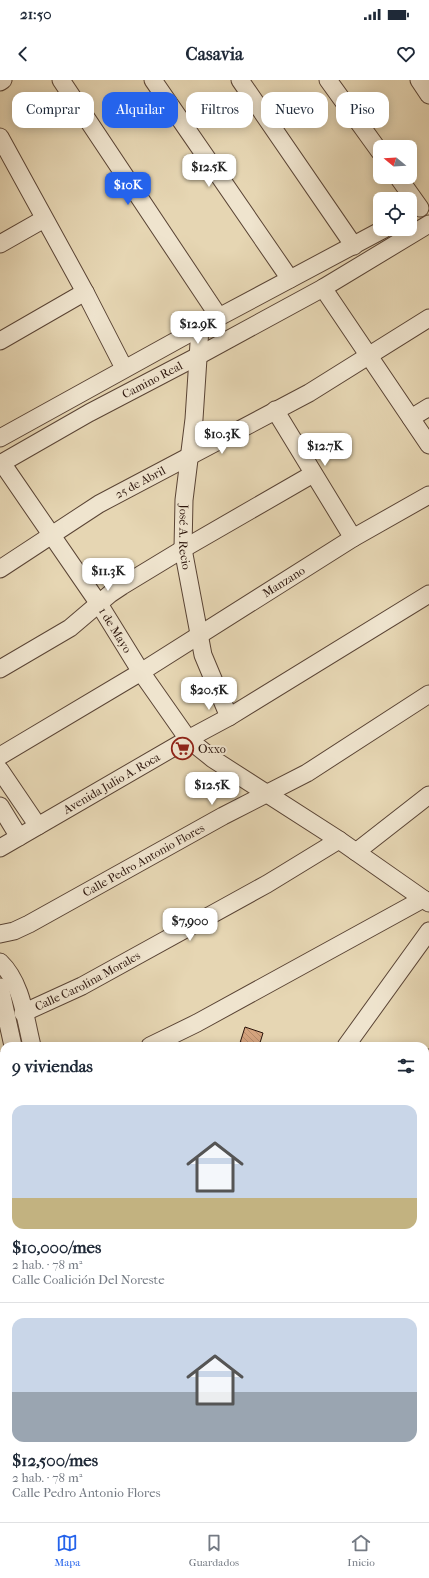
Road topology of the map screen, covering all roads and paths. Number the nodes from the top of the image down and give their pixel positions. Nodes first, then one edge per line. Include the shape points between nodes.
1 (3, 80) edge
2 (61, 80) edge
3 (153, 80) edge
4 (240, 80) edge
5 (328, 80) edge
6 (419, 80) edge
7 (0, 82) edge
8 (429, 95) edge
9 (0, 139) edge
10 (373, 142) edge
11 (403, 184) edge
12 (420, 209) edge
13 (44, 219) junction
14 (429, 224) edge
15 (373, 235) edge
16 (0, 244) edge
17 (354, 246) junction
18 (290, 279) junction
19 (323, 288) junction
20 (85, 292) junction
21 (219, 317) junction
22 (429, 318) edge
23 (200, 328) junction
24 (0, 341) edge
25 (198, 356) junction
26 (369, 356) junction
27 (124, 368) junction
28 (429, 407) edge
29 (275, 410) junction
30 (411, 418) junction
31 (0, 438) edge
32 (429, 445) edge
33 (189, 456) junction
34 (1, 464) edge
35 (313, 474) junction
36 (429, 494) edge
37 (50, 535) junction
38 (353, 538) junction
39 (182, 549) junction
40 (0, 569) edge
41 (429, 594) edge
42 (98, 604) junction
43 (199, 636) junction
44 (0, 669) edge
45 (141, 672) junction
46 (429, 694) edge
47 (229, 717) junction
48 (188, 739) junction
49 (0, 756) edge
50 (0, 770) edge
51 (269, 794) junction
52 (429, 795) edge
53 (0, 806) edge
54 (38, 826) junction
55 (19, 837) junction
56 (339, 840) junction
57 (0, 848) edge
58 (356, 852) junction
59 (426, 900) edge
60 (429, 931) edge
61 (0, 934) edge
62 (0, 963) edge
63 (5, 991) edge
64 (23, 1013) junction
65 (12, 1042) edge
66 (31, 1042) edge
67 (158, 1042) edge
68 (349, 1042) edge

1 - 7 street
2 - 21 street
3 - 18 street
4 - 17 street
5 - 10 street
6 - 8 street
9 - 13 street
11 - 12 street
13 - 16 street
13 - 20 street
14 - 19 street, Camino Real
15 - 17 street, Camino Real
17 - 18 street, Camino Real
18 - 21 street, Camino Real
19 - 25 street, Camino Real
19 - 26 street
20 - 24 street
20 - 27 street
21 - 23 street, Camino Real
22 - 26 street, 25 de Abril
23 - 25 street, José A. Recio
23 - 27 street, Camino Real
25 - 33 street, José A. Recio
25 - 34 street, Camino Real via 89,413
26 - 29 street, 25 de Abril via 336,378
26 - 30 street
27 - 31 street, Camino Real
28 - 30 street
29 - 33 street, 25 de Abril
29 - 35 street
30 - 32 street
33 - 37 street, 25 de Abril via 99,504
33 - 39 street, José A. Recio
34 - 37 street, 1 de Mayo
35 - 38 street
35 - 39 street
36 - 38 street, Manzano
37 - 40 street, 25 de Abril
37 - 42 street, 1 de Mayo
38 - 43 street, Manzano
39 - 42 street
39 - 43 street, José A. Recio
41 - 47 street, Avenida Julio A. Roca
42 - 44 street via 70,628
42 - 45 street, 1 de Mayo
43 - 45 street, Manzano
43 - 47 street, José A. Recio via 209,672
45 - 48 street, 1 de Mayo
45 - 49 street, Manzano
46 - 51 street, Calle Pedro Antonio Flores via 307,774
47 - 48 street, Avenida Julio A. Roca
48 - 51 street, 1 de Mayo via 213,759
48 - 54 street, Avenida Julio A. Roca
50 - 54 street
51 - 56 street, 1 de Mayo
51 - 61 street, Calle Pedro Antonio Flores via 223,816 29,924
52 - 58 street
53 - 55 street
54 - 55 street, Avenida Julio A. Roca
55 - 57 street, Avenida Julio A. Roca
56 - 58 street, 1 de Mayo
56 - 64 street, Calle Carolina Morales via 267,884 82,986
58 - 59 street, 1 de Mayo
59 - 67 street
60 - 68 street
62 - 63 street via 9,970
63 - 64 street
63 - 65 street
64 - 66 street

